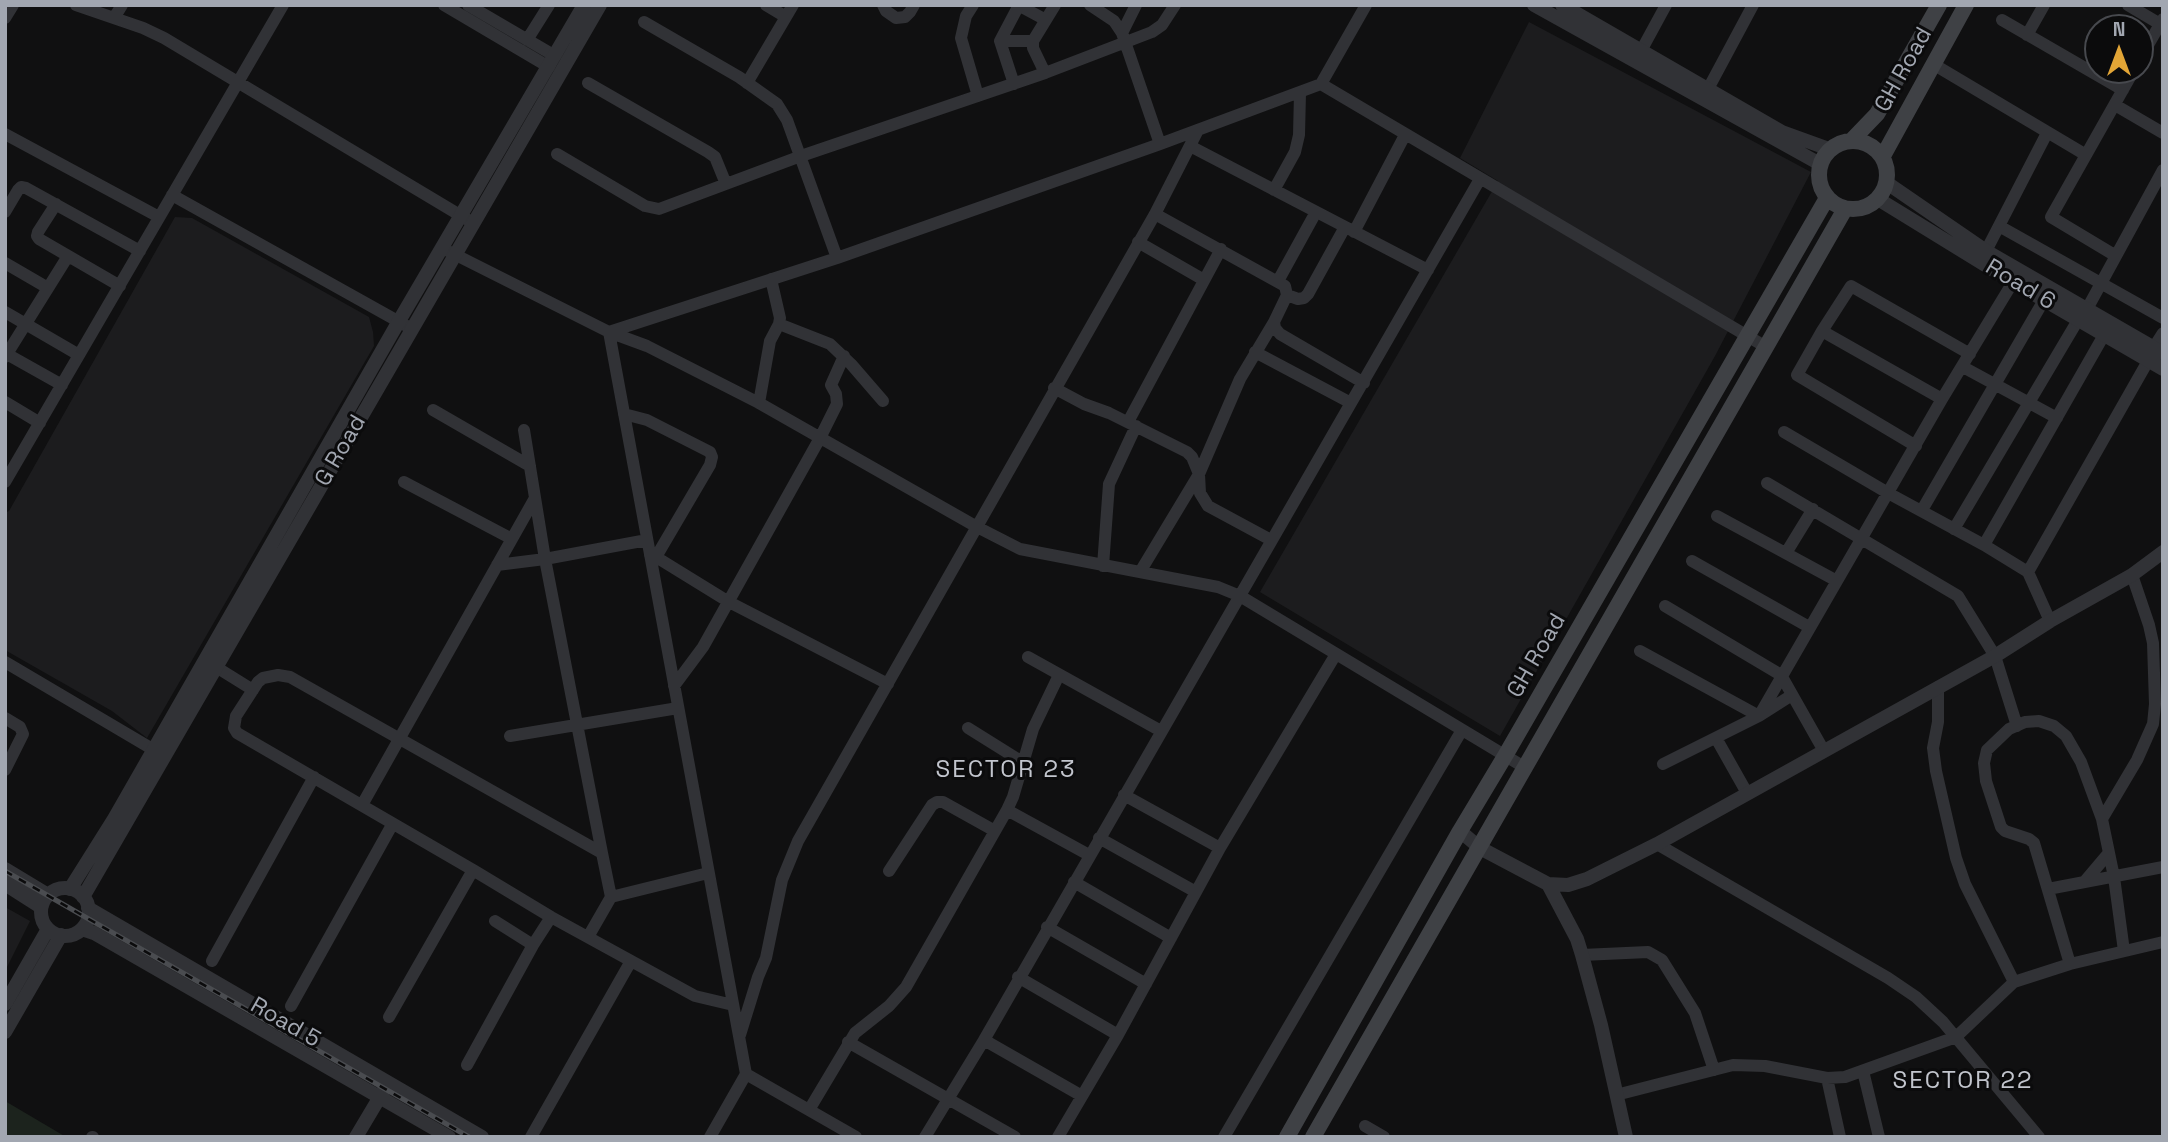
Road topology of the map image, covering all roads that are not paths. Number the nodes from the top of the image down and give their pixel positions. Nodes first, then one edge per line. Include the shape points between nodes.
1 (13, 5) edge
2 (76, 5) edge
3 (122, 5) edge
4 (283, 5) edge
5 (444, 5) edge
6 (468, 5) edge
7 (549, 5) edge
8 (584, 5) edge
9 (600, 5) edge
10 (766, 5) edge
11 (793, 5) edge
12 (883, 5) edge
13 (914, 5) edge
14 (973, 5) edge
15 (1019, 5) edge
16 (1055, 5) edge
17 (1090, 5) edge
18 (1136, 5) edge
19 (1175, 5) edge
20 (1366, 5) edge
21 (1534, 5) edge
22 (1562, 5) edge
23 (1666, 5) edge
24 (1753, 5) edge
25 (1939, 5) edge
26 (1966, 5) edge
27 (2044, 5) edge
28 (2128, 5) edge
29 (786, 17) junction
30 (5, 18) edge
31 (114, 18) junction
32 (1046, 20) junction
33 (2002, 20) dead end
34 (2161, 21) edge
35 (645, 22) dead end
36 (2027, 35) junction
37 (1123, 37) junction
38 (527, 40) junction
39 (1000, 41) junction
40 (1033, 41) junction
41 (1641, 51) junction
42 (552, 61) junction
43 (1933, 64) junction
44 (1045, 73) junction
45 (238, 83) junction
46 (588, 83) dead end
47 (747, 83) junction
48 (1014, 84) junction
49 (1321, 84) junction
50 (2126, 84) edge
51 (1708, 89) junction
52 (2123, 90) junction
53 (1300, 93) junction
54 (978, 96) junction
55 (2115, 105) junction
56 (1198, 130) junction
57 (2047, 133) junction
58 (2163, 133) edge
59 (5, 134) edge
60 (1405, 135) junction
61 (1852, 140) junction
62 (1160, 144) junction
63 (1190, 146) junction
64 (1829, 149) junction
65 (557, 155) dead end
66 (2086, 155) junction
67 (801, 156) junction
68 (1883, 156) junction
69 (1820, 164) junction
70 (2163, 170) edge
71 (1480, 180) junction
72 (5, 182) edge
73 (1887, 183) junction
74 (726, 184) junction
75 (18, 190) junction
76 (1275, 190) junction
77 (172, 195) junction
78 (1827, 198) junction
79 (1878, 199) junction
80 (56, 204) junction
81 (1845, 208) junction
82 (5, 212) edge
83 (1315, 212) junction
84 (1155, 214) junction
85 (159, 217) junction
86 (468, 220) junction
87 (1999, 226) junction
88 (1350, 230) junction
89 (1138, 242) junction
90 (1220, 249) junction
91 (140, 251) junction
92 (1986, 251) junction
93 (449, 252) junction
94 (68, 256) junction
95 (2116, 256) junction
96 (837, 258) junction
97 (5, 263) edge
98 (1428, 270) junction
99 (771, 279) junction
100 (1204, 280) junction
101 (1278, 281) junction
102 (2013, 282) junction
103 (2101, 282) junction
104 (120, 286) junction
105 (48, 288) junction
106 (1287, 295) junction
107 (2043, 300) junction
108 (5, 312) edge
109 (2082, 314) junction
110 (2163, 318) edge
111 (1274, 322) junction
112 (26, 324) junction
113 (779, 324) junction
114 (406, 325) junction
115 (1822, 331) junction
116 (609, 332) junction
117 (2163, 333) edge
118 (1747, 335) junction
119 (2104, 335) junction
120 (1766, 347) junction
121 (1255, 352) junction
122 (1970, 354) junction
123 (2155, 354) edge
124 (6, 355) edge
125 (79, 355) junction
126 (844, 356) junction
127 (1963, 367) junction
128 (2163, 369) edge
129 (1364, 383) junction
130 (62, 385) junction
131 (1995, 385) junction
132 (1054, 388) junction
133 (1942, 399) junction
134 (883, 401) dead end
135 (5, 402) edge
136 (2028, 402) junction
137 (758, 403) junction
138 (1352, 403) junction
139 (433, 410) dead end
140 (624, 414) junction
141 (2057, 418) junction
142 (40, 423) junction
143 (1132, 424) junction
144 (524, 430) dead end
145 (1784, 432) dead end
146 (820, 438) junction
147 (1916, 446) junction
148 (530, 466) junction
149 (1199, 474) junction
150 (5, 482) edge
151 (404, 482) dead end
152 (1768, 483) dead end
153 (1888, 493) junction
154 (536, 498) junction
155 (1813, 509) junction
156 (1922, 510) junction
157 (1717, 516) dead end
158 (977, 527) junction
159 (1955, 529) junction
160 (1862, 538) junction
161 (512, 539) junction
162 (647, 540) junction
163 (1271, 540) junction
164 (1984, 545) junction
165 (2163, 552) edge
166 (1786, 553) junction
167 (653, 556) junction
168 (545, 559) junction
169 (1692, 561) dead end
170 (497, 565) junction
171 (1103, 566) junction
172 (1140, 572) junction
173 (2028, 572) junction
174 (2132, 575) junction
175 (1837, 581) junction
176 (1240, 596) junction
177 (729, 602) junction
178 (1665, 606) dead end
179 (2050, 621) junction
180 (1809, 627) junction
181 (1640, 651) dead end
182 (1336, 654) junction
183 (1995, 656) junction
184 (1028, 657) dead end
185 (5, 662) edge
186 (216, 667) junction
187 (1059, 675) junction
188 (1781, 675) junction
189 (888, 684) junction
190 (674, 687) junction
191 (1938, 687) junction
192 (253, 690) junction
193 (1792, 695) junction
194 (678, 708) junction
195 (1759, 716) junction
196 (5, 718) edge
197 (577, 724) junction
198 (2017, 726) junction
199 (968, 728) dead end
200 (1462, 730) junction
201 (1161, 731) junction
202 (510, 736) dead end
203 (398, 738) junction
204 (1717, 738) junction
205 (154, 750) junction
206 (1824, 751) junction
207 (1506, 756) junction
208 (1024, 762) junction
209 (1662, 764) dead end
210 (1524, 767) junction
211 (5, 769) edge
212 (314, 777) junction
213 (1747, 793) junction
214 (1124, 795) junction
215 (362, 805) junction
216 (1007, 810) junction
217 (2102, 819) junction
218 (392, 825) junction
219 (995, 831) junction
220 (1460, 831) junction
221 (1099, 838) junction
222 (1657, 844) junction
223 (1220, 848) junction
224 (1480, 848) junction
225 (602, 853) junction
226 (2108, 853) junction
227 (1089, 855) junction
228 (2163, 867) edge
229 (5, 869) edge
230 (473, 870) junction
231 (890, 872) dead end
232 (708, 873) junction
233 (2114, 877) junction
234 (2087, 880) junction
235 (1074, 882) junction
236 (5, 884) edge
237 (1548, 884) junction
238 (70, 888) junction
239 (2048, 888) junction
240 (1196, 892) junction
241 (611, 897) junction
242 (44, 901) junction
243 (85, 902) junction
244 (551, 917) junction
245 (495, 921) dead end
246 (1047, 927) junction
247 (82, 929) junction
248 (54, 932) junction
249 (588, 937) junction
250 (1171, 938) junction
251 (2163, 942) edge
252 (533, 945) junction
253 (2124, 951) junction
254 (1582, 955) junction
255 (212, 961) dead end
256 (631, 961) junction
257 (2070, 964) junction
258 (1018, 977) junction
259 (2014, 982) junction
260 (1146, 984) junction
261 (5, 1004) edge
262 (733, 1005) junction
263 (291, 1006) dead end
264 (389, 1017) dead end
265 (5, 1032) edge
266 (1118, 1035) junction
267 (1956, 1037) junction
268 (739, 1038) junction
269 (984, 1040) junction
270 (848, 1042) junction
271 (467, 1065) dead end
272 (1714, 1070) junction
273 (1863, 1071) junction
274 (746, 1074) junction
275 (1826, 1079) junction
276 (388, 1083) junction
277 (379, 1096) junction
278 (1082, 1096) junction
279 (1616, 1096) junction
280 (948, 1097) junction
281 (809, 1110) junction
282 (1365, 1126) dead end
283 (356, 1137) edge
284 (449, 1137) edge
285 (482, 1137) edge
286 (531, 1137) edge
287 (710, 1137) edge
288 (856, 1137) edge
289 (925, 1137) edge
290 (1015, 1137) edge
291 (1058, 1137) edge
292 (1224, 1137) edge
293 (1287, 1137) edge
294 (1313, 1137) edge
295 (1384, 1137) edge
296 (1626, 1137) edge
297 (1840, 1137) edge
298 (1879, 1137) edge
299 (2039, 1137) edge

1 - 30 street
2 - 31 street
3 - 31 street
4 - 45 street
5 - 42 street
6 - 38 street
7 - 38 street
8 - 42 street, G Road
9 - 86 street, G Road
10 - 29 street
11 - 29 street
12 - 13 street via 896,18 905,17
14 - 54 street via 961,38
15 - 32 street
15 - 39 street
16 - 32 street
17 - 37 street via 1114,21
18 - 37 street
19 - 37 street via 1152,32
20 - 49 street
21 - 69 street
22 - 41 street
23 - 41 street
24 - 51 street
25 - 61 main road, GH Road via 1877,114
26 - 43 main road, GH Road
27 - 36 street
28 - 34 street
29 - 47 street
31 - 45 street via 164,38
32 - 40 street
33 - 36 street
35 - 47 street
36 - 52 street
37 - 44 street
37 - 62 street
38 - 42 street
39 - 40 street
39 - 48 street
40 - 44 street
41 - 51 street
42 - 86 street, G Road
43 - 57 street
43 - 68 main road, GH Road
44 - 48 street
45 - 77 street
45 - 86 street
46 - 74 street via 715,157
47 - 67 street via 777,104
48 - 54 street
49 - 53 street
49 - 60 street
50 - 52 street
51 - 64 street via 1782,132
52 - 55 street
53 - 56 street
53 - 76 street via 1295,152
54 - 67 street
55 - 58 street
55 - 66 street
56 - 62 street
56 - 63 street
57 - 66 street
57 - 87 street
59 - 85 street
60 - 71 street
60 - 88 street
61 - 64 main road
61 - 68 main road via 1864,142
62 - 96 street
63 - 76 street
63 - 84 street
64 - 69 main road
65 - 74 street via 652,209
66 - 95 street via 2051,217
67 - 74 street
67 - 96 street
68 - 73 main road
69 - 78 main road via 1819,182
70 - 95 street
71 - 98 street
71 - 118 street
72 - 75 street
73 - 79 main road
73 - 92 street, Road 6
75 - 80 street via 26,188
75 - 82 street
76 - 83 street
77 - 85 street
77 - 114 street
78 - 81 main road
78 - 118 main road, GH Road
79 - 81 main road via 1869,206
79 - 102 street, Road 6
80 - 91 street
80 - 94 street via 37,236
81 - 120 main road, GH Road
83 - 88 street
83 - 101 street
84 - 89 street
84 - 90 street
85 - 91 street
86 - 93 street, G Road
87 - 92 street
87 - 103 street
88 - 98 street
88 - 106 street via 1308,294 1298,299
89 - 100 street
89 - 132 street
90 - 100 street
90 - 101 street
91 - 104 street
92 - 109 street, Road 6
93 - 114 street, G Road
93 - 116 street
94 - 104 street
94 - 105 street
95 - 103 street
96 - 99 street
97 - 105 street
98 - 129 street
99 - 113 street
99 - 116 street
100 - 143 street
101 - 106 street
102 - 107 street, Road 6
102 - 122 street
103 - 109 street
103 - 110 street
104 - 125 street
105 - 112 street
106 - 111 street
107 - 109 street, Road 6
107 - 131 street
108 - 112 street
109 - 119 street, Road 6
109 - 123 street, Road 6
109 - 136 street
111 - 121 street
111 - 129 street via 1280,334
112 - 124 street
112 - 125 street
113 - 126 street via 818,338
113 - 137 street via 770,341
114 - 186 street, G Road
114 - 205 street, G Road
115 - 122 street via 1851,286
115 - 133 street
115 - 147 street via 1797,375
116 - 137 street via 647,346
116 - 140 street
117 - 123 street
118 - 120 street
118 - 207 main road, GH Road
119 - 123 street, Road 6
119 - 141 street
120 - 210 main road, GH Road
121 - 138 street
121 - 149 street
122 - 127 street
123 - 128 street, Road 6
123 - 173 street
124 - 130 street
125 - 130 street
126 - 134 street
126 - 146 street via 831,385 836,404
127 - 131 street
127 - 133 street
129 - 138 street
130 - 142 street
131 - 136 street
131 - 156 street
132 - 143 street
132 - 158 street
133 - 147 street
135 - 142 street
136 - 141 street
136 - 159 street
137 - 146 street
138 - 163 street
139 - 148 street
140 - 162 street
140 - 167 street via 647,420 712,457
141 - 164 street
142 - 150 street
143 - 149 street via 1187,452
143 - 171 street via 1109,484
144 - 148 street
145 - 153 street
146 - 158 street
146 - 177 street
147 - 153 street
148 - 154 street
149 - 163 street via 1200,492 1208,506
149 - 172 street
151 - 161 street
152 - 155 street
153 - 156 street
153 - 160 street
154 - 161 street
154 - 168 street
155 - 160 street
155 - 166 street
156 - 159 street
157 - 166 street
158 - 171 street via 1020,549
158 - 189 street
159 - 164 street
160 - 175 street
160 - 183 street via 1958,596
161 - 170 street
162 - 167 street
162 - 168 street
163 - 176 street
164 - 173 street
165 - 174 street
166 - 175 street
167 - 177 street
167 - 190 street
168 - 170 street
168 - 197 street
169 - 180 street
170 - 203 street
171 - 172 street
172 - 176 street
173 - 179 street
174 - 179 street
174 - 217 street via 2153,643 2153,724
175 - 180 street
176 - 182 street
176 - 201 street
177 - 189 street
177 - 190 street
178 - 188 street
179 - 183 street
180 - 188 street
181 - 195 street
182 - 200 street
182 - 223 street
183 - 191 street
183 - 198 street
184 - 187 street
185 - 205 street
186 - 192 street
186 - 243 street, G Road
187 - 201 street
187 - 208 street via 1033,729
188 - 193 street
188 - 195 street
189 - 268 street via 787,865 766,958
190 - 194 street
191 - 206 street
191 - 259 street via 1933,748 1956,858
192 - 203 street via 270,676 290,677
192 - 212 street via 236,716 237,733
193 - 195 street
193 - 206 street
194 - 197 street
194 - 232 street
195 - 204 street
196 - 211 street via 23,734
197 - 202 street
197 - 225 street
198 - 217 street via 2039,721 2066,736
198 - 239 street via 1987,750 1986,781 2001,827 2034,843
199 - 208 street
200 - 207 street
200 - 292 street
201 - 214 street
203 - 215 street
203 - 225 street
204 - 209 street
204 - 213 street
205 - 238 street, G Road
206 - 213 street
207 - 210 street
207 - 220 main road, GH Road
208 - 216 street
210 - 224 main road, GH Road
212 - 215 street
212 - 255 street
213 - 222 street
214 - 221 street
214 - 223 street
215 - 218 street
216 - 219 street
216 - 227 street
217 - 226 street
218 - 230 street
218 - 263 street
219 - 231 street via 937,802
219 - 270 street via 900,995
220 - 224 street
220 - 293 main road, GH Road
221 - 227 street
221 - 240 street
222 - 237 street via 1587,879
222 - 267 street via 1888,978
223 - 240 street
224 - 237 street
224 - 294 main road, GH Road
225 - 241 street
226 - 233 street
226 - 234 street
227 - 235 street
228 - 233 street
229 - 242 street
230 - 244 street
230 - 264 street
232 - 241 street
232 - 262 street
233 - 234 street
233 - 253 street
234 - 239 street
235 - 246 street
235 - 250 street
236 - 242 street
237 - 254 street
238 - 242 street via 54,890
238 - 243 street
239 - 257 street
240 - 250 street
241 - 249 street
242 - 248 street via 41,915
243 - 247 street via 88,917
243 - 276 street, Road 5
244 - 249 street
244 - 252 street
245 - 252 street
246 - 258 street
246 - 260 street
247 - 248 street via 68,936
247 - 277 street, Road 5
248 - 261 street
248 - 265 street
249 - 256 street
250 - 260 street
251 - 253 street
252 - 271 street
253 - 257 street
254 - 272 street via 1648,952 1662,960 1695,1013
254 - 279 street
256 - 262 street via 695,996
256 - 286 street
257 - 259 street
258 - 266 street
258 - 269 street
259 - 267 street
260 - 266 street
262 - 268 street
266 - 278 street
267 - 273 street
267 - 299 street
268 - 274 street
269 - 278 street
269 - 280 street
270 - 280 street
270 - 281 street
272 - 275 street via 1765,1066
272 - 279 street
273 - 275 street
273 - 298 street
274 - 281 street
274 - 287 street
275 - 297 street
276 - 277 street
276 - 285 street, Road 5
277 - 283 street
277 - 284 street, Road 5
278 - 291 street
279 - 296 street
280 - 289 street
280 - 290 street
281 - 288 street
282 - 295 street

